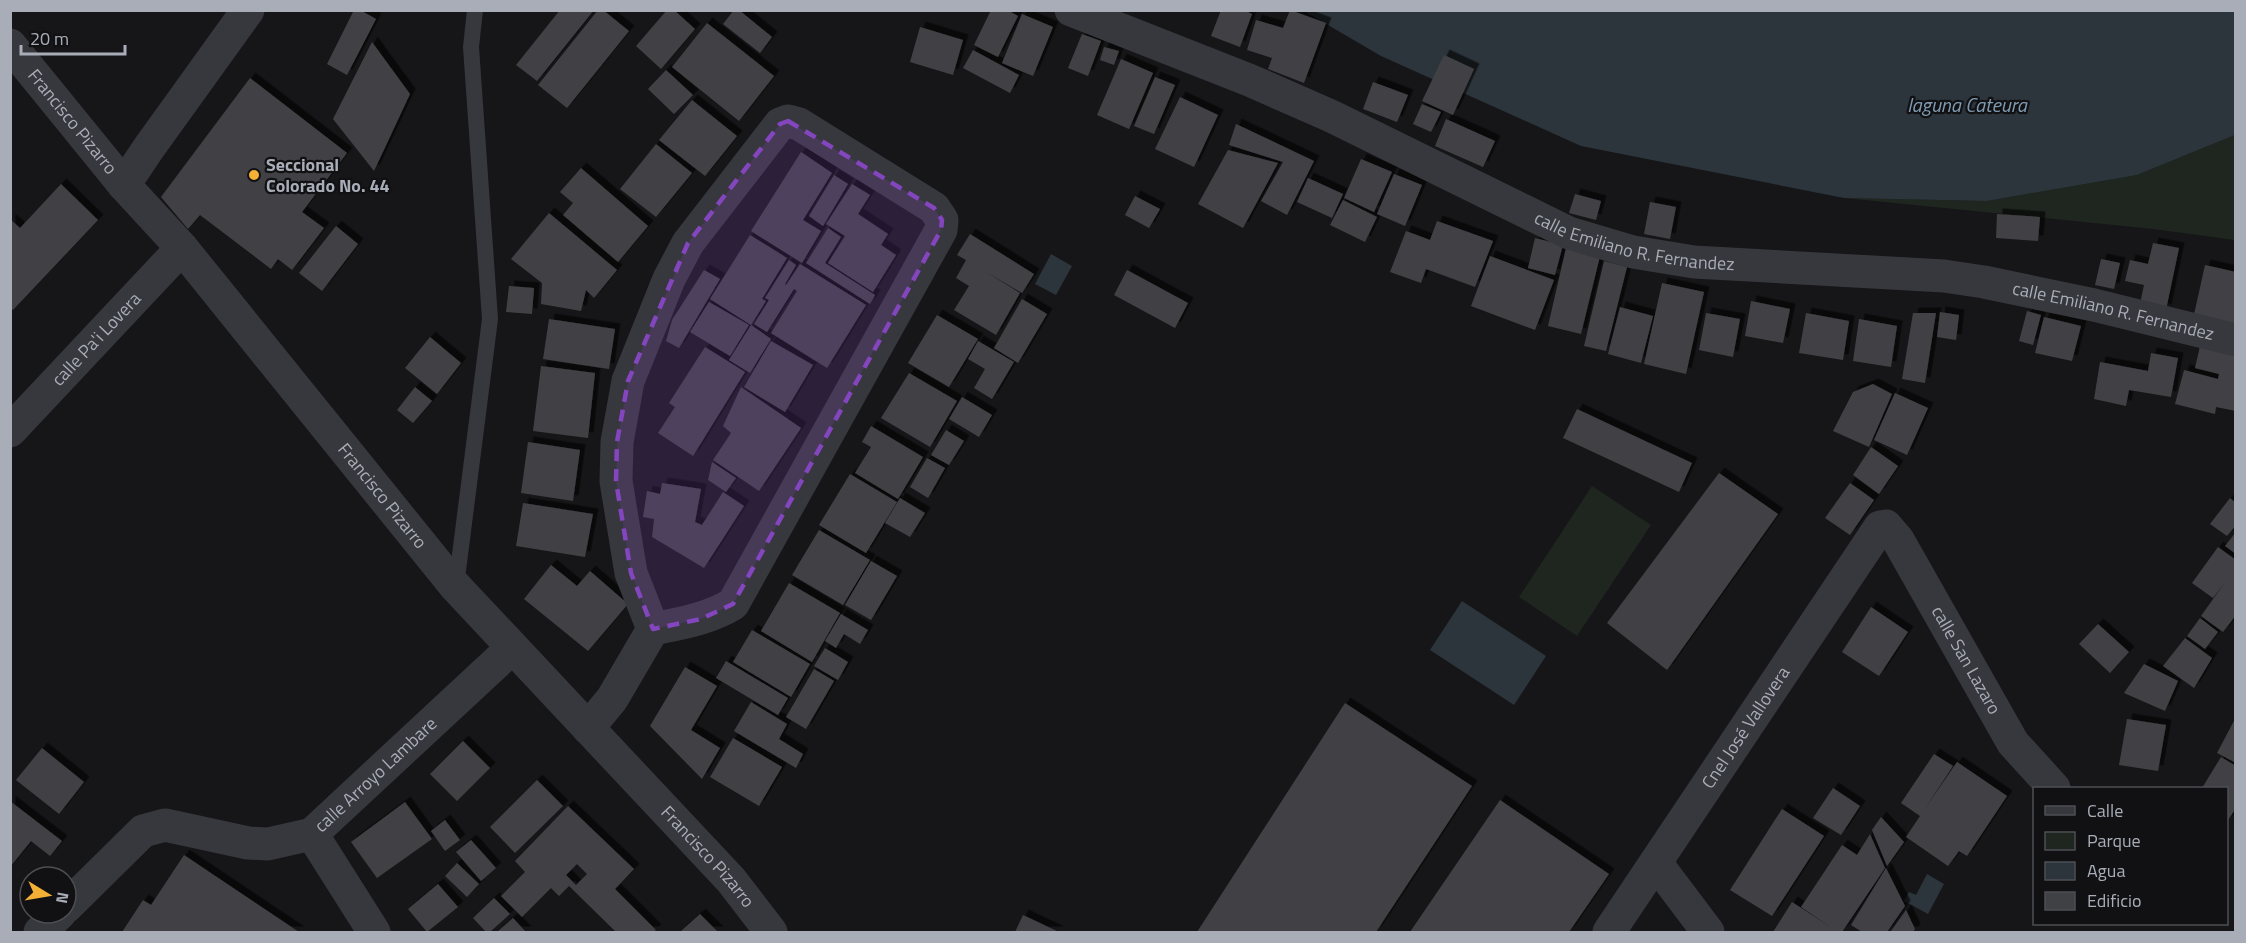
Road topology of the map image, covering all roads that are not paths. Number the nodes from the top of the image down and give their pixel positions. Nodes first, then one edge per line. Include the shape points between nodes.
1 (248, 10) edge
2 (475, 10) edge
3 (1071, 10) edge
4 (10, 45) edge
5 (124, 185) junction
6 (182, 248) junction
7 (2235, 340) edge
8 (10, 431) edge
9 (1886, 526) joint
10 (456, 586) junction
11 (653, 629) junction
12 (512, 648) junction
13 (588, 728) junction
14 (2052, 787) edge
15 (312, 834) junction
16 (1656, 863) junction
17 (78, 895) edge
18 (374, 933) edge
19 (771, 933) edge
20 (1609, 933) edge
21 (1708, 933) edge

1 - 5 street
2 - 10 lane via 471,47 490,319
3 - 7 street, calle Emiliano R. Fernandez via 1321,112 1569,233 1604,244 1694,261 1964,279
4 - 5 street, Francisco Pizarro
5 - 6 street, Francisco Pizarro
6 - 8 street, calle Pa'i Lovera
6 - 10 street, Francisco Pizarro
9 - 14 street, calle San Lazaro via 1898,540 2013,743
9 - 16 street, Cnel José Vallovera via 1880,527
10 - 12 street, Francisco Pizarro
11 - 11 street via 632,573 616,481 617,442 628,381 669,279 688,243 780,124 800,124 934,208 942,220 941,230 733,604 717,614
11 - 13 street via 612,699
12 - 13 street, Francisco Pizarro
12 - 15 street, calle Arroyo Lambare
13 - 19 street, Francisco Pizarro via 731,880
15 - 17 street, calle Arroyo Lambare via 268,844 248,843 165,825 143,831
15 - 18 street
16 - 20 street, Cnel José Vallovera
16 - 21 street

